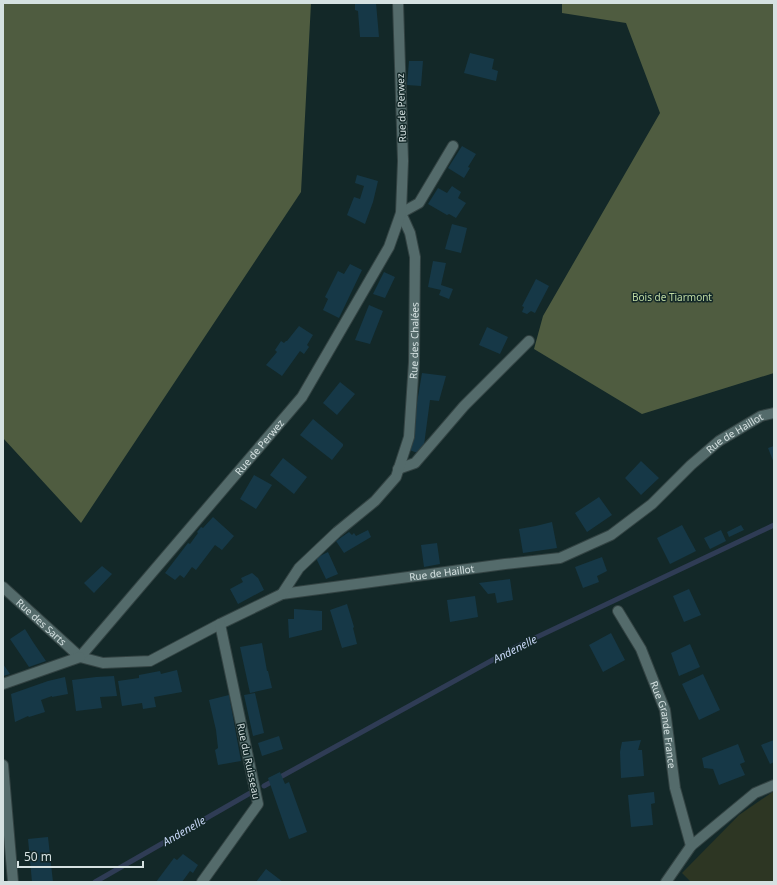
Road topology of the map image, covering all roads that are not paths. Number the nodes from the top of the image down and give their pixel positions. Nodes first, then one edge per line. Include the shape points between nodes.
1 (398, 3) edge
2 (453, 146) dead end
3 (401, 213) junction
4 (529, 341) dead end
5 (774, 413) edge
6 (398, 469) junction
7 (3, 588) edge
8 (282, 594) junction
9 (618, 611) dead end
10 (220, 624) junction
11 (80, 656) junction
12 (3, 684) edge
13 (3, 765) edge
14 (774, 784) edge
15 (691, 846) junction
16 (13, 882) edge
17 (202, 882) edge
18 (666, 882) edge

1 - 3 street, Rue de Perwez via 403,162
2 - 3 street via 419,203
3 - 6 street, Rue des Chalées via 410,233 415,257 414,355 408,437
3 - 11 street, Rue de Perwez via 388,247 302,397
4 - 6 street via 464,406 415,463
5 - 8 street, Rue de Haillot via 761,416 720,441 690,465 652,504 611,535 560,558
6 - 8 street, Rue des Chalées via 396,477 375,501 299,568
7 - 11 street, Rue des Sarts
8 - 10 street, Rue de Haillot
9 - 15 street, Rue Grande France via 641,649 665,710 675,788
10 - 11 street, Rue de Haillot via 150,661 103,663
10 - 17 street, Rue du Ruisseau via 258,804
11 - 12 street
13 - 16 street
14 - 15 street via 755,793
15 - 18 street

